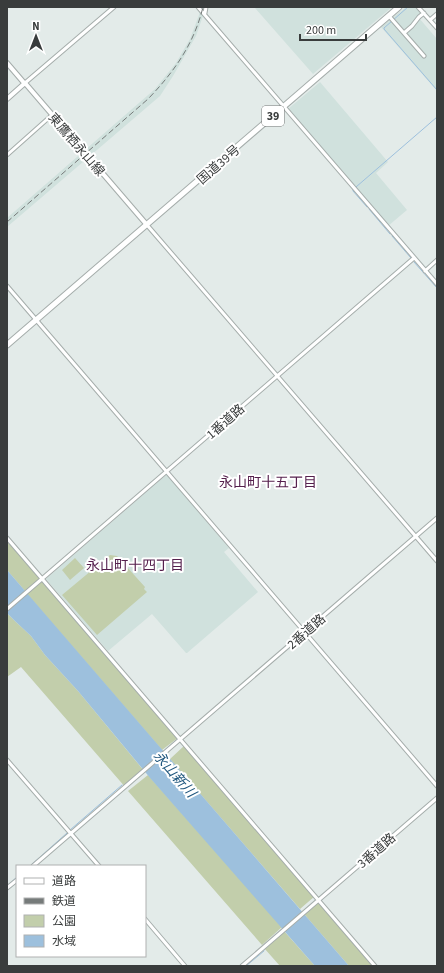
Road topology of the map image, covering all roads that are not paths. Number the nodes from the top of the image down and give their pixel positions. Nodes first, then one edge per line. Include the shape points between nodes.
1 (114, 7) edge
2 (198, 7) edge
3 (206, 7) edge
4 (400, 7) edge
5 (418, 7) edge
6 (424, 13) junction
7 (204, 14) junction
8 (437, 14) edge
9 (389, 16) junction
10 (430, 20) junction
11 (437, 28) edge
12 (404, 33) junction
13 (424, 56) dead end
14 (7, 63) edge
15 (25, 84) junction
16 (7, 99) edge
17 (284, 106) junction
18 (52, 115) junction
19 (7, 155) edge
20 (147, 225) junction
21 (414, 258) junction
22 (437, 260) edge
23 (425, 271) junction
24 (437, 284) edge
25 (7, 286) edge
26 (36, 320) junction
27 (7, 345) edge
28 (278, 376) junction
29 (167, 471) junction
30 (437, 518) edge
31 (416, 536) junction
32 (7, 538) edge
33 (437, 561) edge
34 (42, 579) junction
35 (7, 609) edge
36 (305, 632) junction
37 (180, 739) junction
38 (7, 760) edge
39 (437, 786) edge
40 (437, 798) edge
41 (70, 833) junction
42 (34, 865) edge
43 (98, 865) edge
44 (16, 881) edge
45 (7, 888) edge
46 (317, 901) junction
47 (146, 921) edge
48 (185, 966) edge
49 (242, 966) edge
50 (375, 966) edge

1 - 15 street
2 - 7 street
3 - 7 street
4 - 9 highway, 国道39号 / 39
5 - 6 street
6 - 10 street
6 - 12 street
7 - 17 street
8 - 10 street
9 - 12 street
9 - 17 highway, 国道39号 / 39
10 - 11 street
12 - 13 street
14 - 15 main road, 東鷹栖永山線
15 - 16 main road
15 - 18 main road, 東鷹栖永山線
17 - 20 highway, 国道39号 / 39
17 - 21 street
18 - 19 street
18 - 20 main road, 東鷹栖永山線
20 - 26 highway, 国道39号 / 39
20 - 28 street
21 - 23 street
21 - 28 street, 1番道路
22 - 23 street
23 - 24 street
25 - 26 street
26 - 27 highway, 39
26 - 29 street
28 - 29 street, 1番道路
28 - 31 street
29 - 34 street, 1番道路
29 - 36 street
30 - 31 street, 2番道路
31 - 33 street
31 - 36 street, 2番道路
32 - 34 street
34 - 35 street, 1番道路
34 - 37 street
36 - 37 street, 2番道路
36 - 39 street
37 - 41 street, 2番道路
37 - 46 street
38 - 41 street
40 - 46 street, 3番道路
41 - 42 street
41 - 43 street
44 - 45 street
46 - 49 street, 3番道路
46 - 50 street
47 - 48 street

